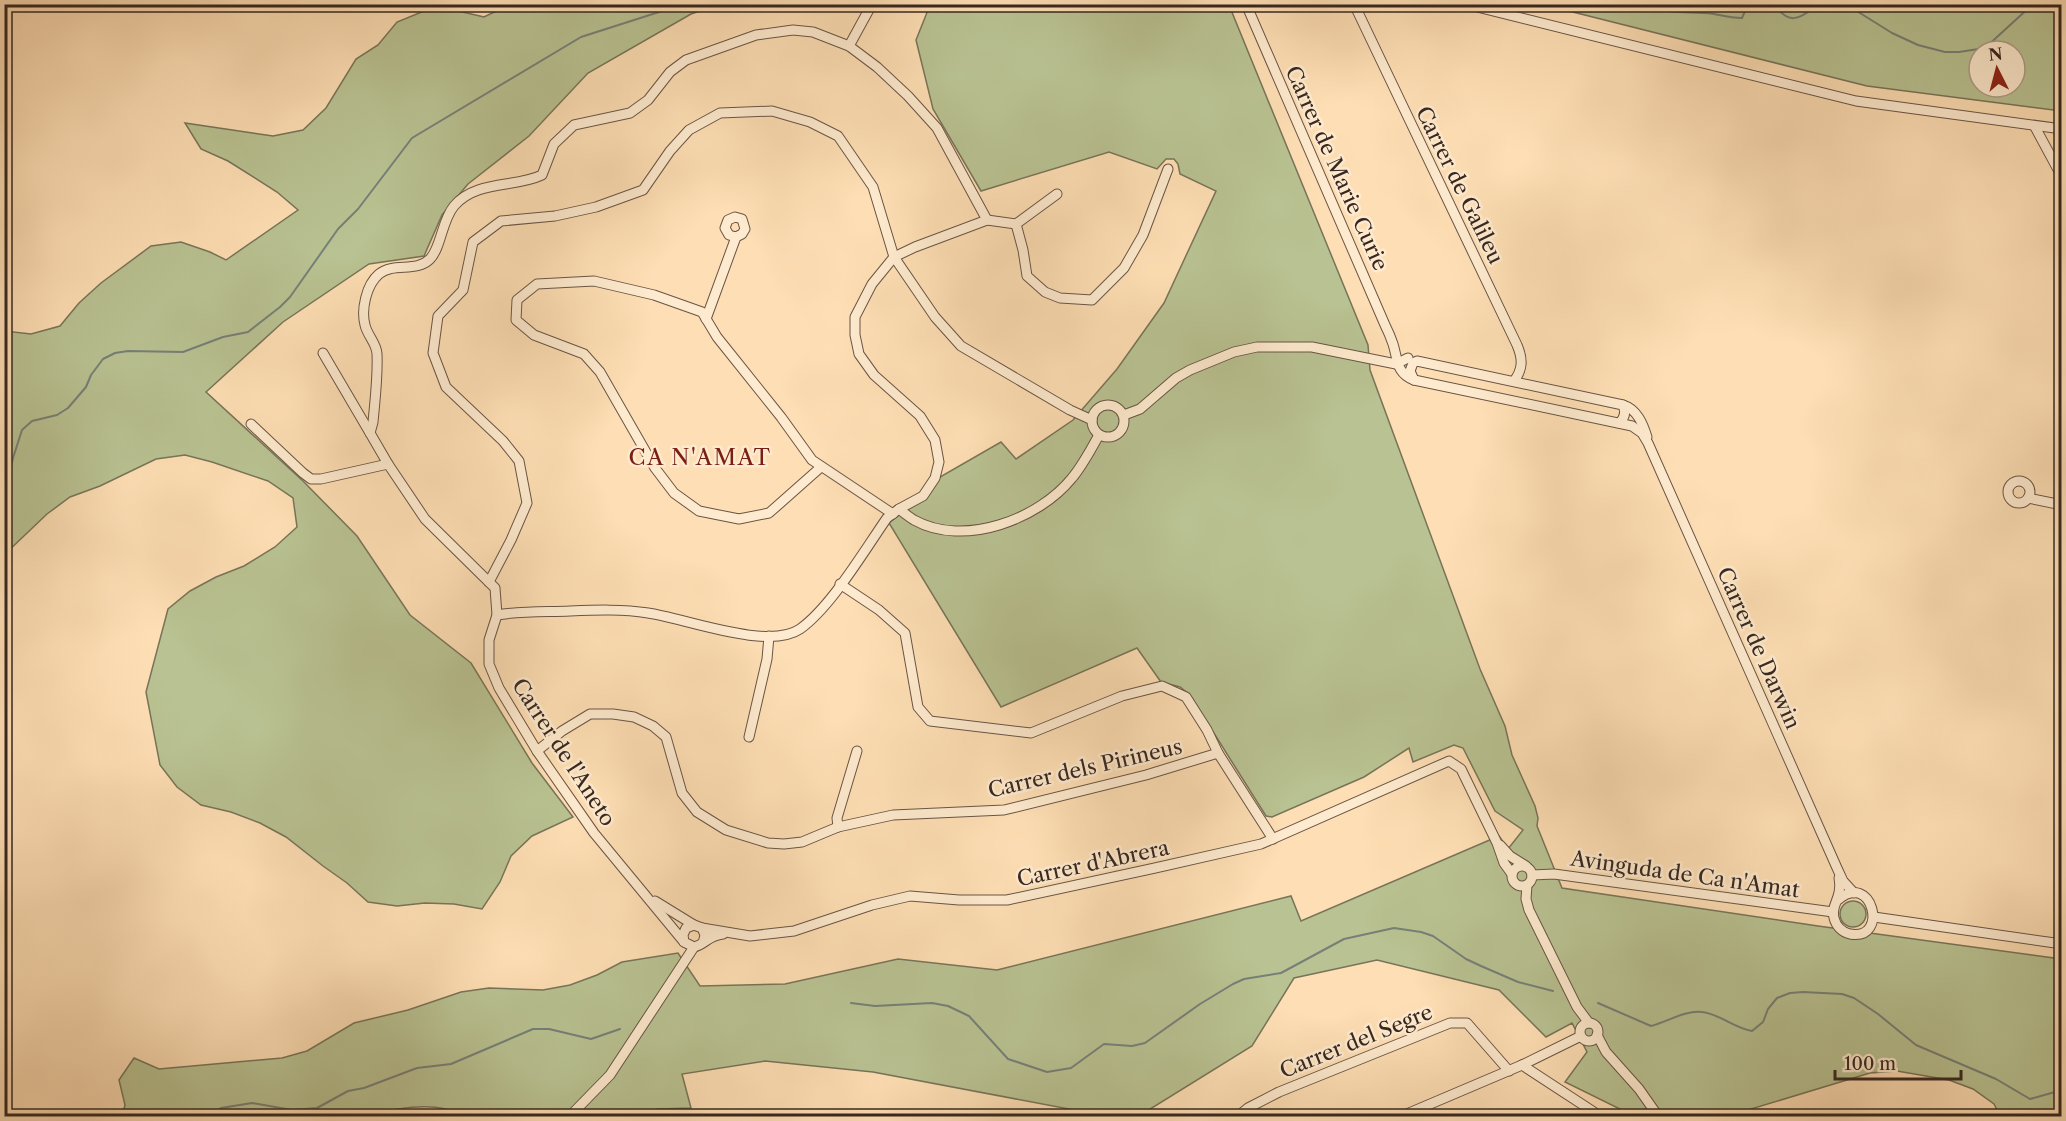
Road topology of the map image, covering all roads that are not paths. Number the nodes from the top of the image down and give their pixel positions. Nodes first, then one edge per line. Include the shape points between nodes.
1 (872, 4) edge
2 (1354, 4) edge
3 (1465, 4) edge
4 (1246, 5) edge
5 (849, 46) junction
6 (2036, 127) junction
7 (2061, 129) edge
8 (1168, 169) dead end
9 (2061, 177) edge
10 (1057, 195) dead end
11 (987, 220) junction
12 (1016, 224) junction
13 (736, 237) dead end
14 (894, 257) junction
15 (706, 319) junction
16 (1393, 345) junction
17 (323, 353) dead end
18 (1412, 360) junction
19 (1396, 364) junction
20 (1414, 380) junction
21 (1514, 381) junction
22 (1623, 405) junction
23 (1124, 416) junction
24 (1092, 420) junction
25 (1619, 423) junction
26 (251, 424) dead end
27 (370, 433) junction
28 (1099, 435) junction
29 (1648, 442) junction
30 (388, 464) junction
31 (821, 467) junction
32 (2028, 498) dead end
33 (2061, 504) edge
34 (896, 511) junction
35 (489, 582) junction
36 (840, 584) junction
37 (497, 615) junction
38 (768, 636) junction
39 (749, 737) dead end
40 (537, 751) junction
41 (857, 751) dead end
42 (1218, 753) junction
43 (838, 826) junction
44 (1273, 839) junction
45 (1497, 843) junction
46 (1837, 868) junction
47 (1529, 870) junction
48 (1512, 874) junction
49 (1524, 886) junction
50 (1854, 893) junction
51 (646, 896) junction
52 (1838, 900) junction
53 (1833, 912) junction
54 (1874, 917) junction
55 (698, 927) junction
56 (731, 932) junction
57 (684, 942) junction
58 (2061, 944) edge
59 (699, 945) junction
60 (1584, 1028) junction
61 (1594, 1038) junction
62 (1522, 1065) junction
63 (1509, 1071) junction
64 (570, 1116) edge
65 (1238, 1116) edge
66 (1402, 1116) edge
67 (1600, 1116) edge
68 (1658, 1116) edge

1 - 5 street
2 - 21 street, Carrer de Galileu via 1517,345 1521,367
3 - 6 street via 1856,101
4 - 16 street, Carrer de Marie Curie
5 - 11 street via 893,81 937,128
5 - 27 street via 813,32 793,30 756,35 686,60 630,113 574,125 554,144 542,175 469,194 453,206 432,257 422,266 379,274 369,287 365,326 378,351
6 - 7 street
6 - 9 street
8 - 12 street via 1143,235 1124,268 1092,300 1060,298 1045,292 1027,276
10 - 12 street
11 - 12 street
11 - 14 street
13 - 15 street
14 - 24 street via 961,346
14 - 34 street via 872,284 855,317 859,354 874,375 920,416 935,440 939,462 935,478 923,496
14 - 35 street via 873,187 838,136 810,122 772,111 720,113 689,130 644,190 575,212 501,221 473,242 463,290 438,316 433,353 446,387 519,461 527,502
15 - 31 street
15 - 31 street via 702,312 654,295 594,281 537,284 517,300 516,320 534,335 584,354 600,372 655,468 675,493 699,511 739,519 769,513
16 - 18 street, Carrer de Marie Curie
16 - 19 street, Carrer de Marie Curie
17 - 27 street
18 - 19 street
18 - 20 street via 1410,372
18 - 21 street
19 - 20 street
19 - 23 street via 1312,347 1257,347 1190,370 1140,409
20 - 25 street
21 - 22 street
22 - 25 street via 1624,416
22 - 29 street, Carrer de Darwin via 1637,415
23 - 24 street via 1117,407 1106,405 1097,410
23 - 28 street via 1124,426 1118,434
24 - 28 street
25 - 29 street via 1637,429
26 - 30 street via 311,479
27 - 30 street
28 - 34 street via 1062,489 1017,520 990,528 953,530 926,525
29 - 46 street, Carrer de Darwin
30 - 35 street via 425,519
31 - 34 street
32 - 33 street
34 - 36 street
35 - 37 street via 495,588
36 - 38 street via 820,612 798,631
36 - 42 street via 905,633 918,707 930,721 1031,734 1122,696 1162,686 1186,697
37 - 38 street via 649,613
37 - 40 street, Carrer de l'Aneto via 489,640 489,664
38 - 39 street via 767,659
40 - 43 street, Carrer dels Pirineus via 590,714 634,717 666,737 682,793 698,812 726,830 784,844 802,842
40 - 51 street, Carrer de l'Aneto via 594,833
41 - 43 street
42 - 43 street, Carrer dels Pirineus via 1004,810 893,815
42 - 44 street
44 - 45 street, Carrer d'Abrera via 1449,761 1461,770
44 - 56 street, Carrer d'Abrera via 1006,900 910,896 794,931 750,936
45 - 47 street
45 - 48 street
46 - 50 street, Carrer de Darwin
46 - 52 street, Carrer de Darwin via 1841,892
47 - 48 street via 1517,867
47 - 49 street via 1531,881
47 - 53 street, Avinguda de Ca n'Amat
48 - 49 street via 1513,880
49 - 60 street via 1528,909 1577,1006
50 - 52 street
50 - 54 street via 1869,901
51 - 55 street, Carrer de l'Aneto
51 - 57 street, Carrer de l'Aneto
52 - 53 street
53 - 54 street via 1836,925 1851,934 1867,929
54 - 58 street
55 - 56 street, Carrer d'Abrera
55 - 57 street via 684,931
55 - 59 street via 705,935
56 - 59 street, Carrer d'Abrera via 711,935
57 - 59 street
59 - 64 street via 610,1075
60 - 61 street via 1585,1040
60 - 61 street via 1596,1027
60 - 62 street
61 - 68 street
62 - 63 street
62 - 67 street
63 - 65 street, Carrer del Segre via 1467,1023 1450,1023 1279,1092
63 - 66 street

